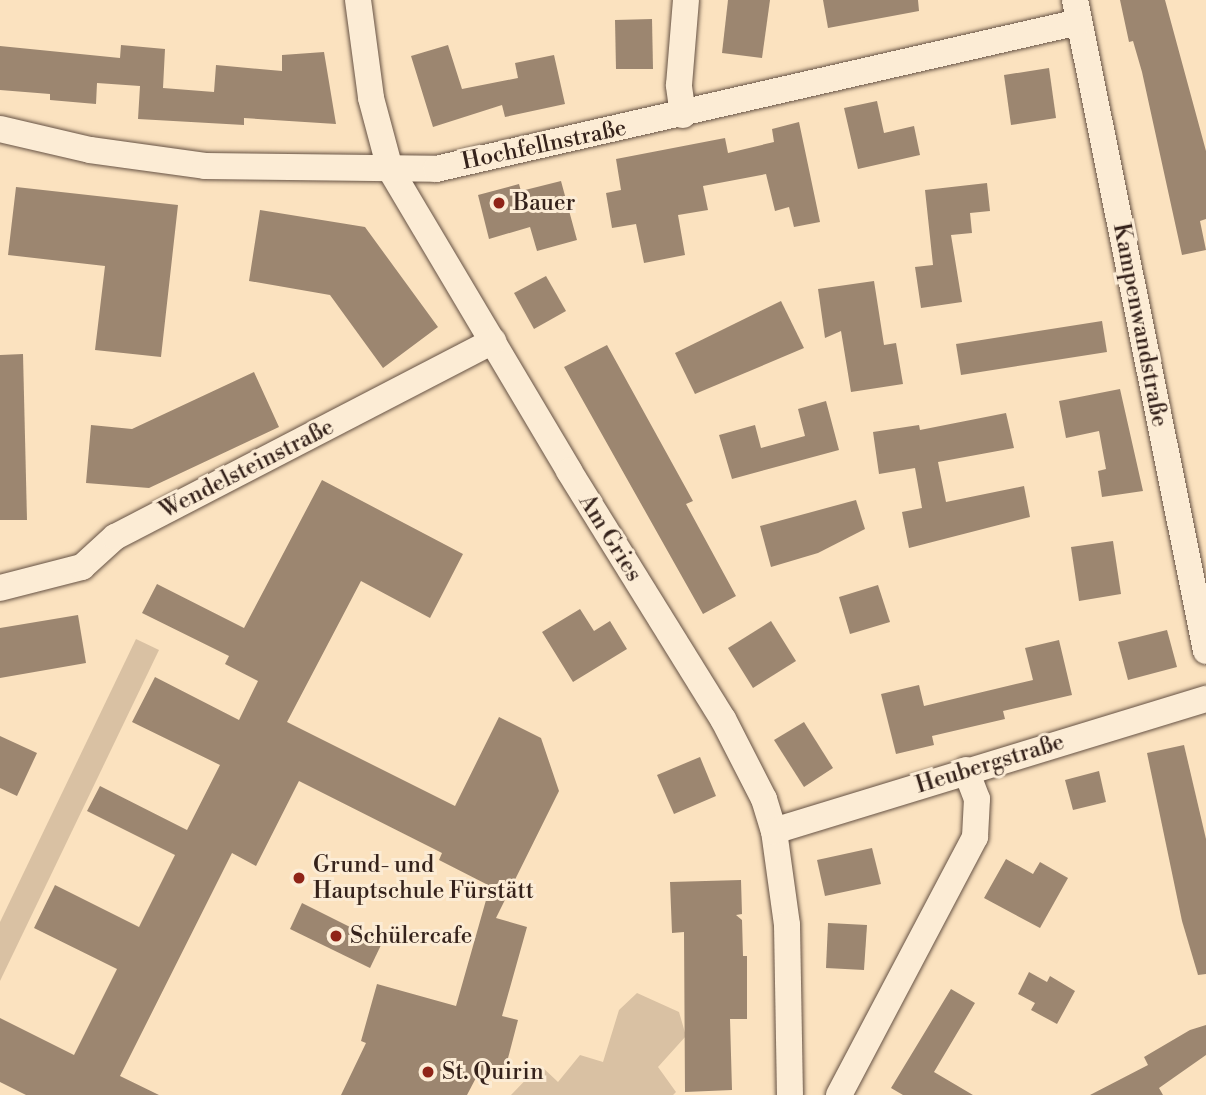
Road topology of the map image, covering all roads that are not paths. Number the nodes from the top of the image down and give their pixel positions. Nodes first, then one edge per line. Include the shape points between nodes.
1 (358, 0) edge
2 (686, 0) edge
3 (1077, 11) edge
4 (683, 115) junction
5 (0, 129) edge
6 (390, 169) junction
7 (493, 341) junction
8 (0, 588) edge
9 (1206, 650) edge
10 (1206, 699) edge
11 (966, 770) junction
12 (774, 831) junction
13 (790, 1095) edge
14 (839, 1095) edge

1 - 6 street, Am Gries via 371,98
2 - 4 street via 679,85
3 - 4 street, Hochfellnstraße
3 - 9 street, Kampenwandstraße
4 - 6 street, Hochfellnstraße via 436,169
5 - 6 street, Hochfellnstraße via 90,150 205,166
6 - 7 street, Am Gries
7 - 8 street, Wendelsteinstraße via 115,537 82,566
7 - 12 street, Am Gries via 723,719 764,799
10 - 11 street, Heubergstraße
11 - 12 street, Heubergstraße
11 - 14 street via 977,799 975,837
12 - 13 street, Am Gries via 787,925

